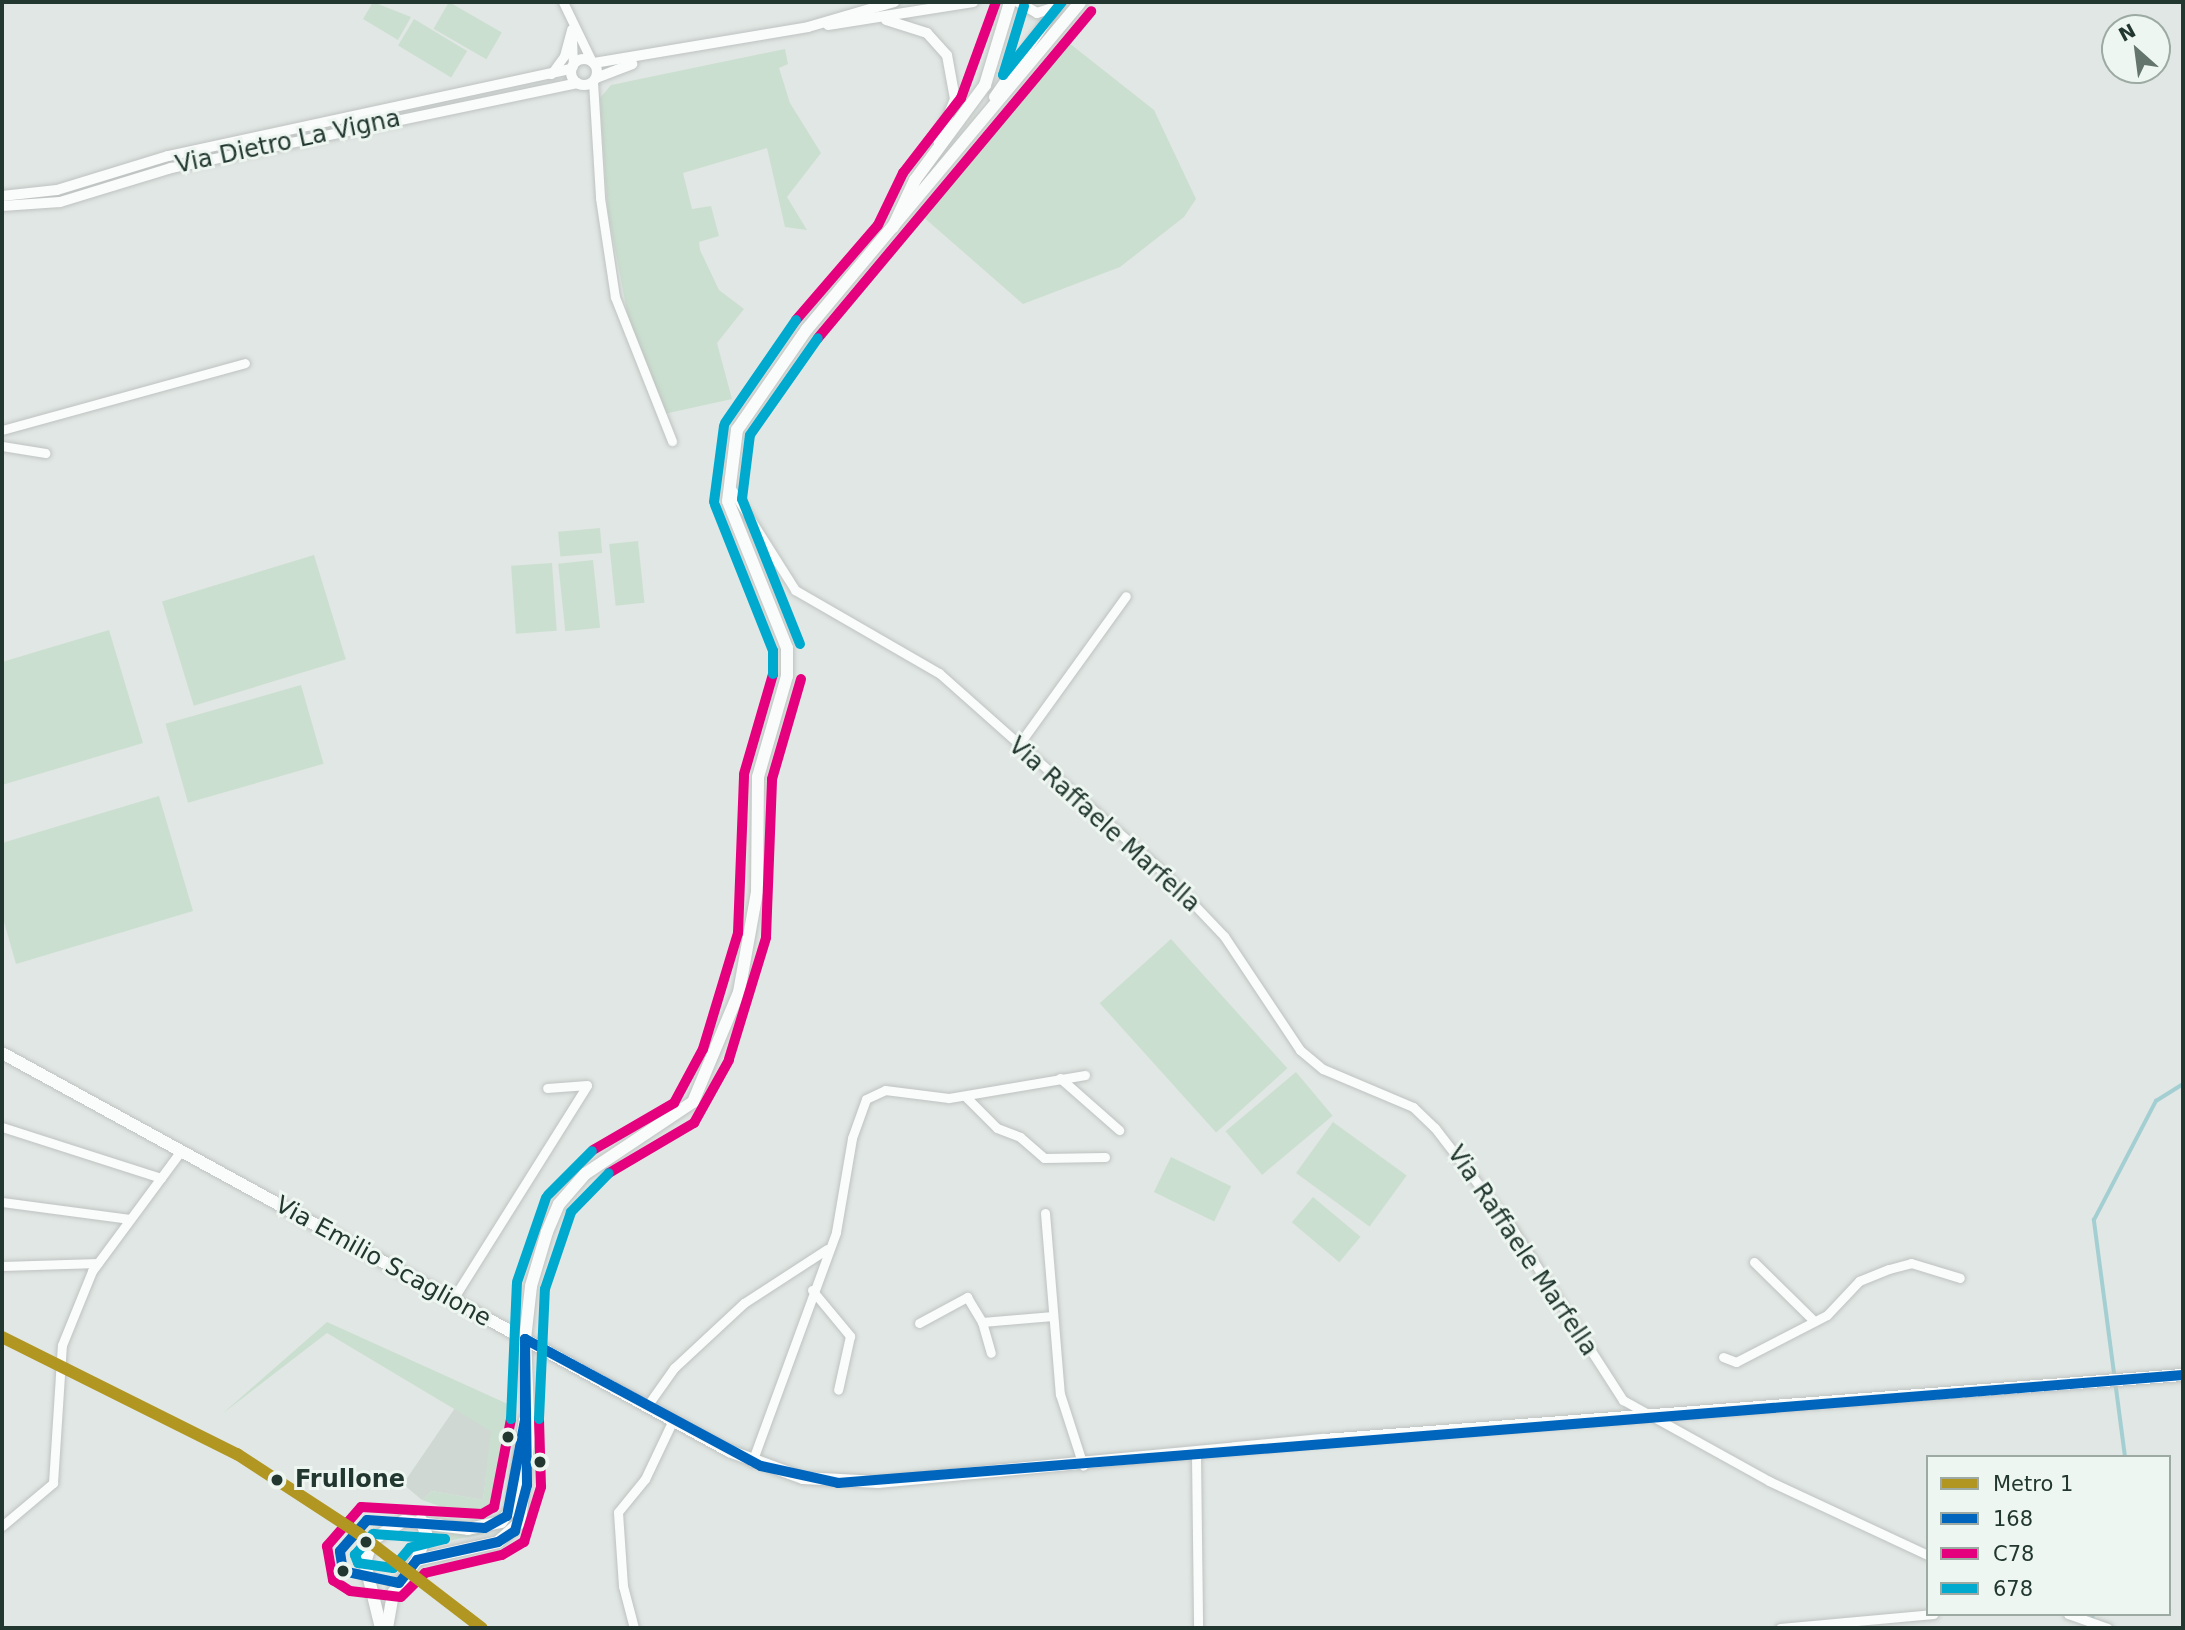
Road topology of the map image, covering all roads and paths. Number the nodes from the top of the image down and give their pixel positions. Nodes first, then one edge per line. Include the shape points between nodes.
1 (563, 2) edge
2 (894, 2) edge
3 (972, 2) edge
4 (1010, 2) edge
5 (1018, 2) edge
6 (1080, 2) edge
7 (1061, 3) edge
8 (886, 20) junction
9 (570, 26) junction
10 (808, 27) junction
11 (652, 58) junction
12 (593, 63) junction
13 (573, 67) junction
14 (551, 74) junction
15 (588, 85) junction
16 (972, 136) junction
17 (927, 164) junction
18 (2, 196) edge
19 (2, 206) edge
20 (890, 233) junction
21 (246, 363) dead end
22 (2, 430) edge
23 (672, 442) dead end
24 (2, 446) edge
25 (45, 453) dead end
26 (726, 479) junction
27 (1126, 596) dead end
28 (1017, 747) junction
29 (2, 1053) edge
30 (1085, 1074) dead end
31 (1060, 1078) junction
32 (547, 1088) dead end
33 (965, 1096) junction
34 (2, 1127) edge
35 (1119, 1130) dead end
36 (180, 1152) junction
37 (1105, 1157) dead end
38 (160, 1178) junction
39 (2, 1202) edge
40 (1045, 1213) dead end
41 (130, 1219) junction
42 (827, 1249) junction
43 (1754, 1262) dead end
44 (98, 1263) junction
45 (2, 1266) edge
46 (1960, 1278) dead end
47 (813, 1290) junction
48 (453, 1299) junction
49 (1054, 1316) junction
50 (1812, 1319) junction
51 (982, 1322) junction
52 (919, 1323) dead end
53 (525, 1339) junction
54 (991, 1353) dead end
55 (1723, 1357) dead end
56 (2178, 1375) edge
57 (838, 1390) dead end
58 (647, 1406) junction
59 (1644, 1417) junction
60 (525, 1420) junction
61 (673, 1420) junction
62 (1196, 1455) junction
63 (752, 1462) junction
64 (1083, 1465) junction
65 (421, 1520) junction
66 (2, 1526) edge
67 (1926, 1554) edge
68 (417, 1560) junction
69 (1926, 1615) edge
70 (2074, 1616) edge
71 (381, 1628) edge
72 (387, 1628) edge
73 (634, 1628) edge
74 (1198, 1628) edge
75 (1780, 1628) edge
76 (2108, 1628) edge

1 - 9 street
2 - 10 street
3 - 8 street
4 - 17 main road via 985,85
5 - 7 street via 1037,13
6 - 16 main road
7 - 16 street
8 - 10 street
8 - 17 street via 927,33 953,70 953,113
9 - 12 street
9 - 13 street
9 - 14 street via 564,56
10 - 11 street
11 - 12 street, Via Dietro La Vigna
11 - 15 street, Via Dietro La Vigna
12 - 13 street, Via Dietro La Vigna
12 - 15 street
13 - 14 street, Via Dietro La Vigna
13 - 15 street
14 - 18 street, Via Dietro La Vigna via 168,156 57,190
15 - 19 street, Via Dietro La Vigna via 170,168 60,202
15 - 23 street via 615,297
16 - 20 main road
17 - 20 main road
20 - 26 main road via 754,400 737,430
21 - 22 street
24 - 25 street
26 - 28 street, Via Raffaele Marfella via 755,535 795,590 939,673
26 - 53 main road via 734,527 787,648 787,676 758,777 757,891 739,992 685,1112 600,1162 559,1204 536,1264
27 - 28 street
28 - 59 street, Via Raffaele Marfella via 1163,872 1224,936 1300,1050 1323,1069 1413,1107 1436,1128 1512,1228 1618,1395
29 - 36 main road, Via Emilio Scaglione
30 - 31 street
31 - 33 street
31 - 35 street
32 - 48 street via 587,1085
33 - 37 street via 997,1128 1020,1137 1044,1158
33 - 42 street via 885,1090 866,1099 852,1138 836,1231
34 - 38 street
36 - 38 street
36 - 48 main road, Via Emilio Scaglione
38 - 41 street
39 - 41 street
40 - 49 street
41 - 44 street
42 - 47 street
42 - 58 street via 744,1303 674,1368
43 - 50 street
44 - 45 street
44 - 66 street via 72,1314 59,1381 53,1483
46 - 50 street via 1911,1263 1889,1269 1859,1281 1839,1309
47 - 57 street via 850,1336
47 - 63 street
48 - 53 main road, Via Emilio Scaglione
49 - 51 street
49 - 64 street via 1060,1394
50 - 55 street via 1736,1362
51 - 52 street via 967,1297
51 - 54 street
53 - 58 main road, Via Emilio Scaglione
53 - 60 main road
56 - 59 main road, Via Emilio Scaglione
58 - 61 main road, Via Emilio Scaglione
59 - 62 main road, Via Emilio Scaglione
59 - 67 street, Via Raffaele Marfella
60 - 65 main road via 510,1510 501,1522 468,1529
60 - 68 main road via 526,1501 515,1531 498,1542
61 - 63 main road, Via Emilio Scaglione
61 - 73 street via 645,1479 618,1512 623,1586
62 - 64 main road, Via Emilio Scaglione
62 - 74 street
63 - 64 main road, Via Emilio Scaglione via 838,1483
65 - 68 main road via 426,1534
65 - 71 main road via 384,1527 366,1551
68 - 72 main road via 393,1593
69 - 75 street
70 - 76 street

